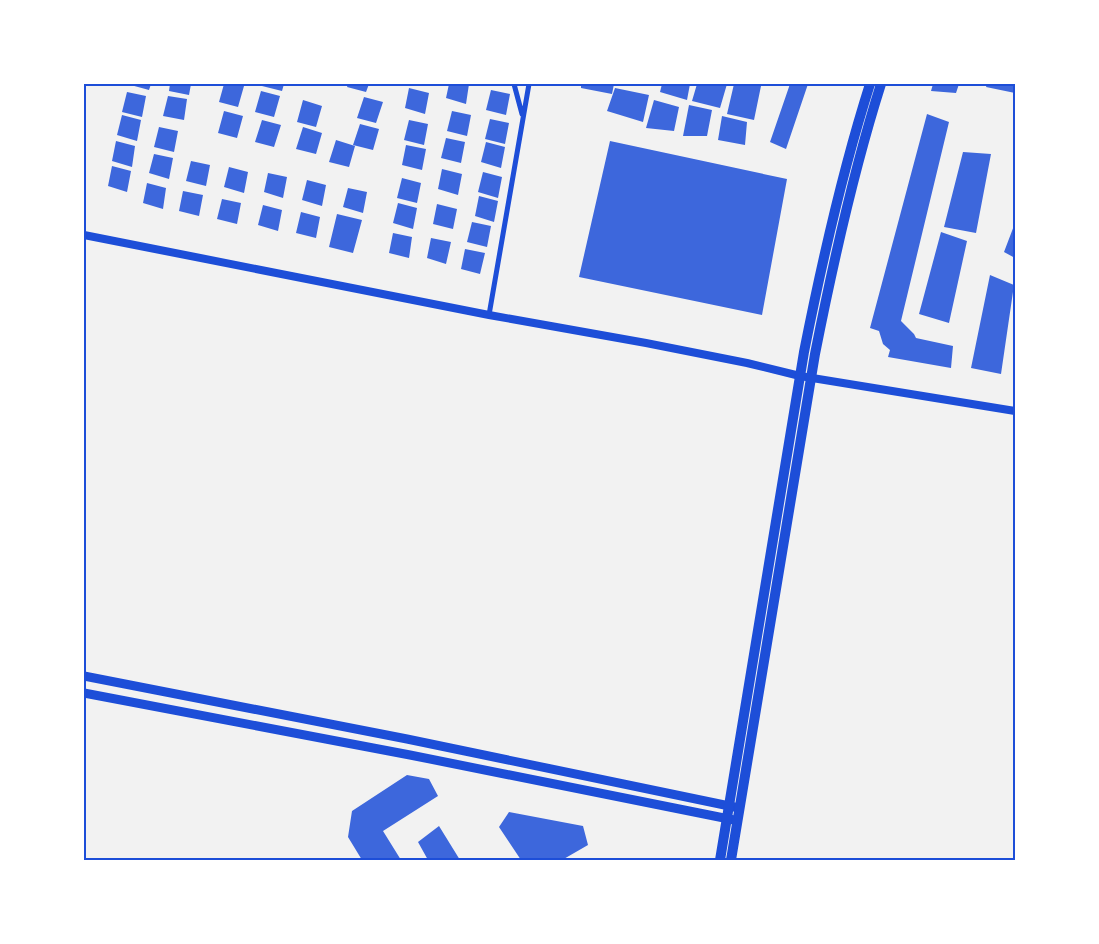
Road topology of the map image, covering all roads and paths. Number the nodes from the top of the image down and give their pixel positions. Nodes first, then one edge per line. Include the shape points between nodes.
1 (514, 84) edge
2 (529, 84) edge
3 (870, 84) edge
4 (881, 84) edge
5 (523, 116) junction
6 (84, 235) edge
7 (489, 315) junction
8 (805, 377) junction
9 (1015, 411) edge
10 (84, 676) edge
11 (84, 693) edge
12 (734, 807) junction
13 (732, 820) junction
14 (720, 860) edge
15 (731, 860) edge

1 - 5 street
2 - 5 street
3 - 8 main road via 850,149 816,291
4 - 8 main road via 847,202
5 - 7 street
6 - 7 street
7 - 8 street via 646,343
8 - 9 street
8 - 12 main road via 761,611
8 - 12 main road via 772,615
10 - 12 main road
11 - 13 main road
12 - 13 main road
13 - 14 main road
13 - 15 main road

